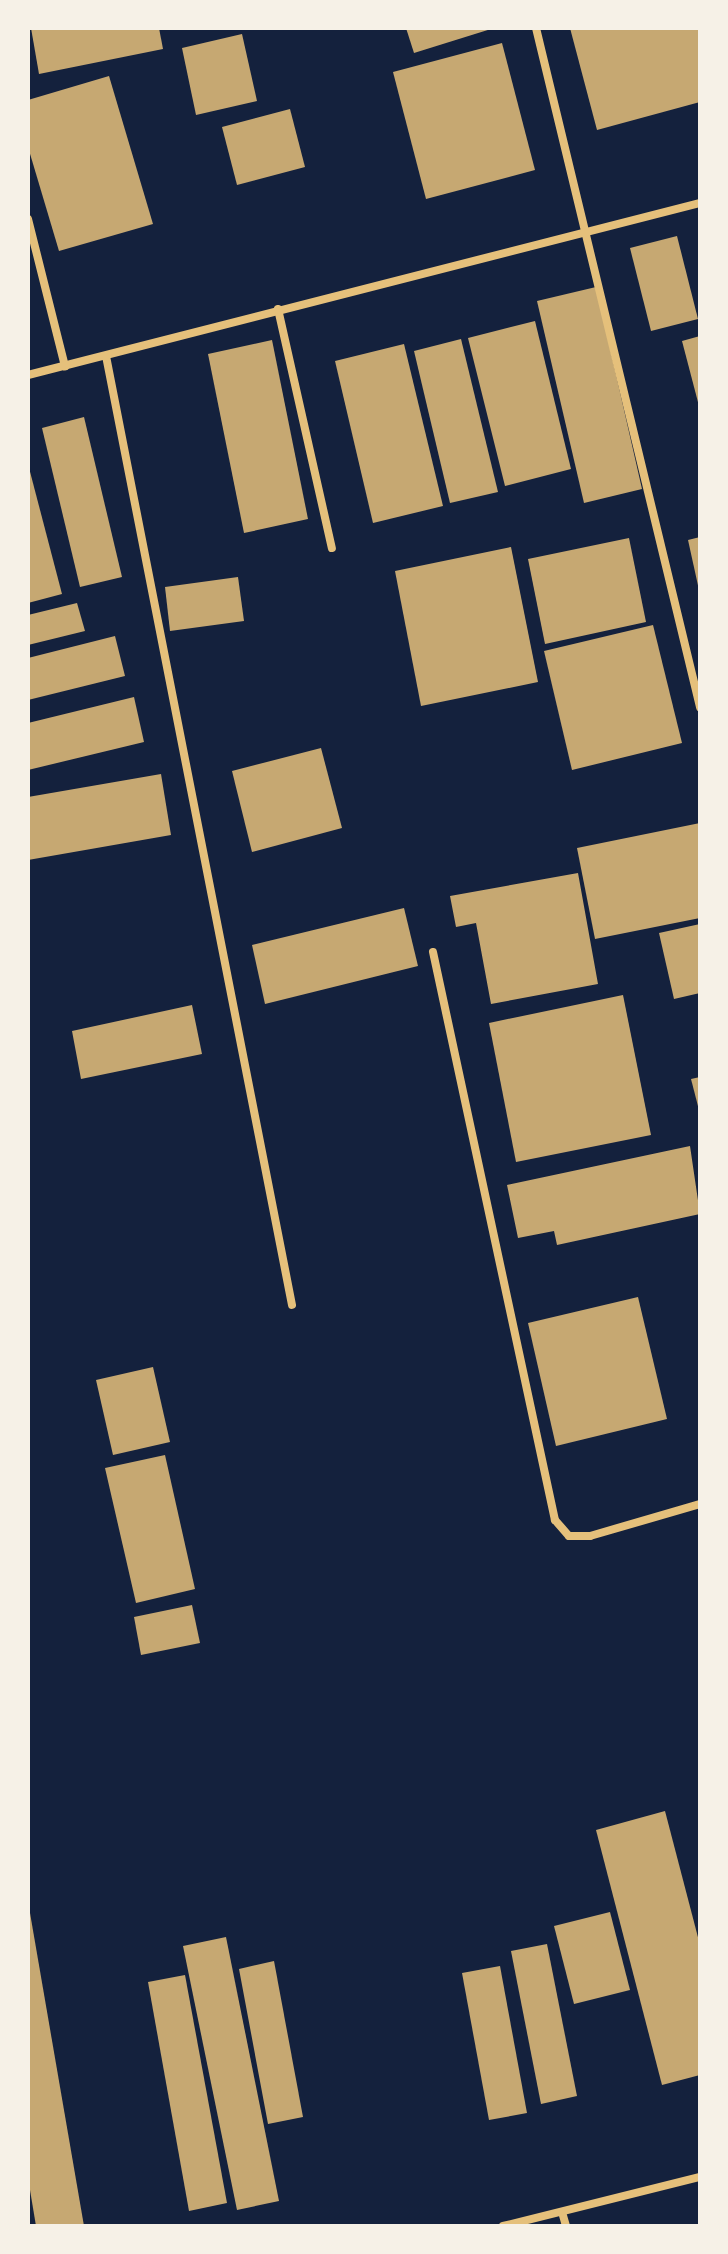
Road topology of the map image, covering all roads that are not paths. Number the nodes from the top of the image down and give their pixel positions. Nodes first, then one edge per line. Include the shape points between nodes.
1 (536, 28) edge
2 (700, 203) edge
3 (28, 219) edge
4 (588, 228) junction
5 (278, 309) junction
6 (106, 356) junction
7 (65, 366) junction
8 (28, 375) edge
9 (332, 548) dead end
10 (700, 707) edge
11 (433, 952) dead end
12 (292, 1305) dead end
13 (700, 1504) edge
14 (700, 2177) edge
15 (562, 2212) junction
16 (503, 2226) edge
17 (566, 2226) edge

1 - 4 street
2 - 4 street
3 - 7 street
4 - 5 street
4 - 10 street
5 - 6 street
5 - 9 street
6 - 7 street
6 - 12 street
7 - 8 street
11 - 13 street via 555,1520 569,1536 590,1536
14 - 15 street
15 - 16 street
15 - 17 street

